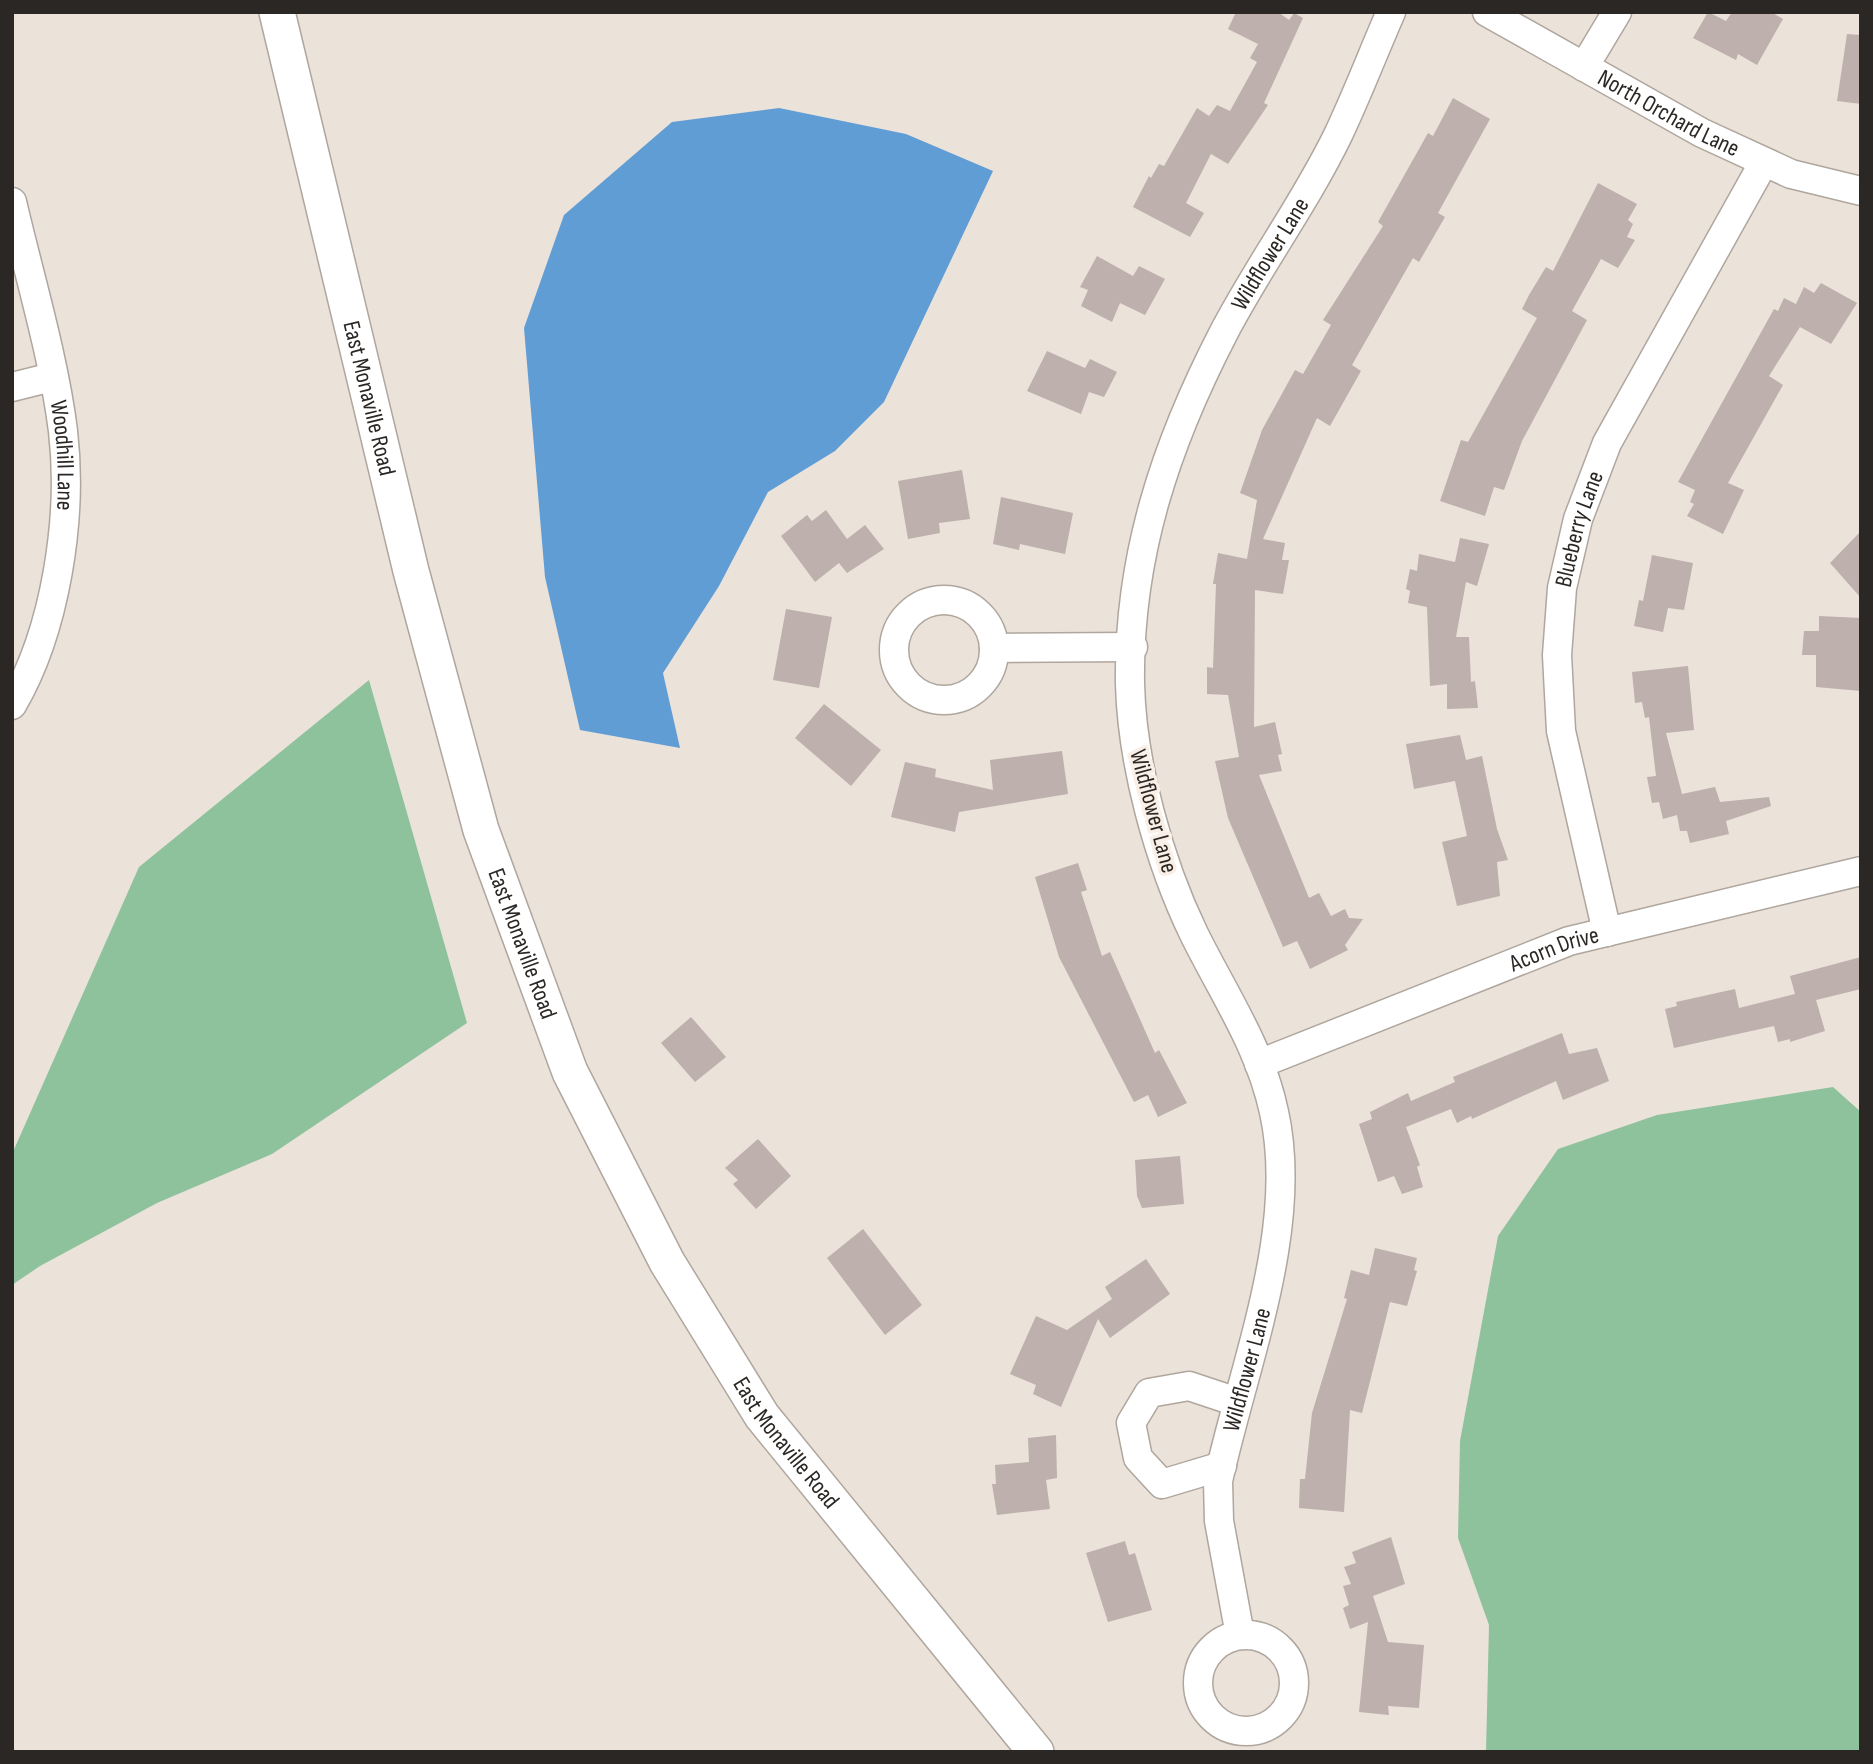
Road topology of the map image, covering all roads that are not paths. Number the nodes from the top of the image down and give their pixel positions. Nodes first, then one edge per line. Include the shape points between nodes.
1 (277, 12) edge
2 (1391, 12) edge
3 (1487, 12) edge
4 (1617, 12) edge
5 (1584, 67) junction
6 (1764, 162) junction
7 (1861, 191) edge
8 (12, 202) edge
9 (52, 377) junction
10 (12, 387) edge
11 (1133, 647) junction
12 (994, 648) dead end
13 (12, 705) edge
14 (1861, 871) edge
15 (1607, 932) junction
16 (1259, 1064) junction
17 (1237, 1402) junction
18 (1222, 1466) junction
19 (1240, 1635) dead end
20 (1036, 1752) edge

1 - 20 main road, East Monaville Road via 411,571 474,804 570,1072 667,1262 762,1416
2 - 11 street, Wildflower Lane via 1337,136 1225,331 1183,417 1154,496 1137,584
3 - 5 street, North Orchard Lane
4 - 5 street
5 - 6 street, North Orchard Lane via 1702,134
6 - 7 street, North Orchard Lane via 1791,174
6 - 15 street, Blueberry Lane via 1607,443 1578,519 1562,588 1557,655 1561,731
8 - 9 street, Woodhill Lane
9 - 10 street
9 - 13 street, Woodhill Lane via 62,431 66,502 54,585 35,658
11 - 12 street
11 - 16 street, Wildflower Lane via 1130,684 1136,750 1163,857 1193,932 1250,1035
14 - 15 street, Acorn Drive
15 - 16 street, Acorn Drive via 1569,941
16 - 17 street, Wildflower Lane via 1275,1113 1281,1178 1278,1238
17 - 18 street, Wildflower Lane
17 - 18 street via 1189,1386 1149,1393 1131,1423 1138,1458 1162,1484
18 - 19 street, Wildflower Lane via 1219,1521

